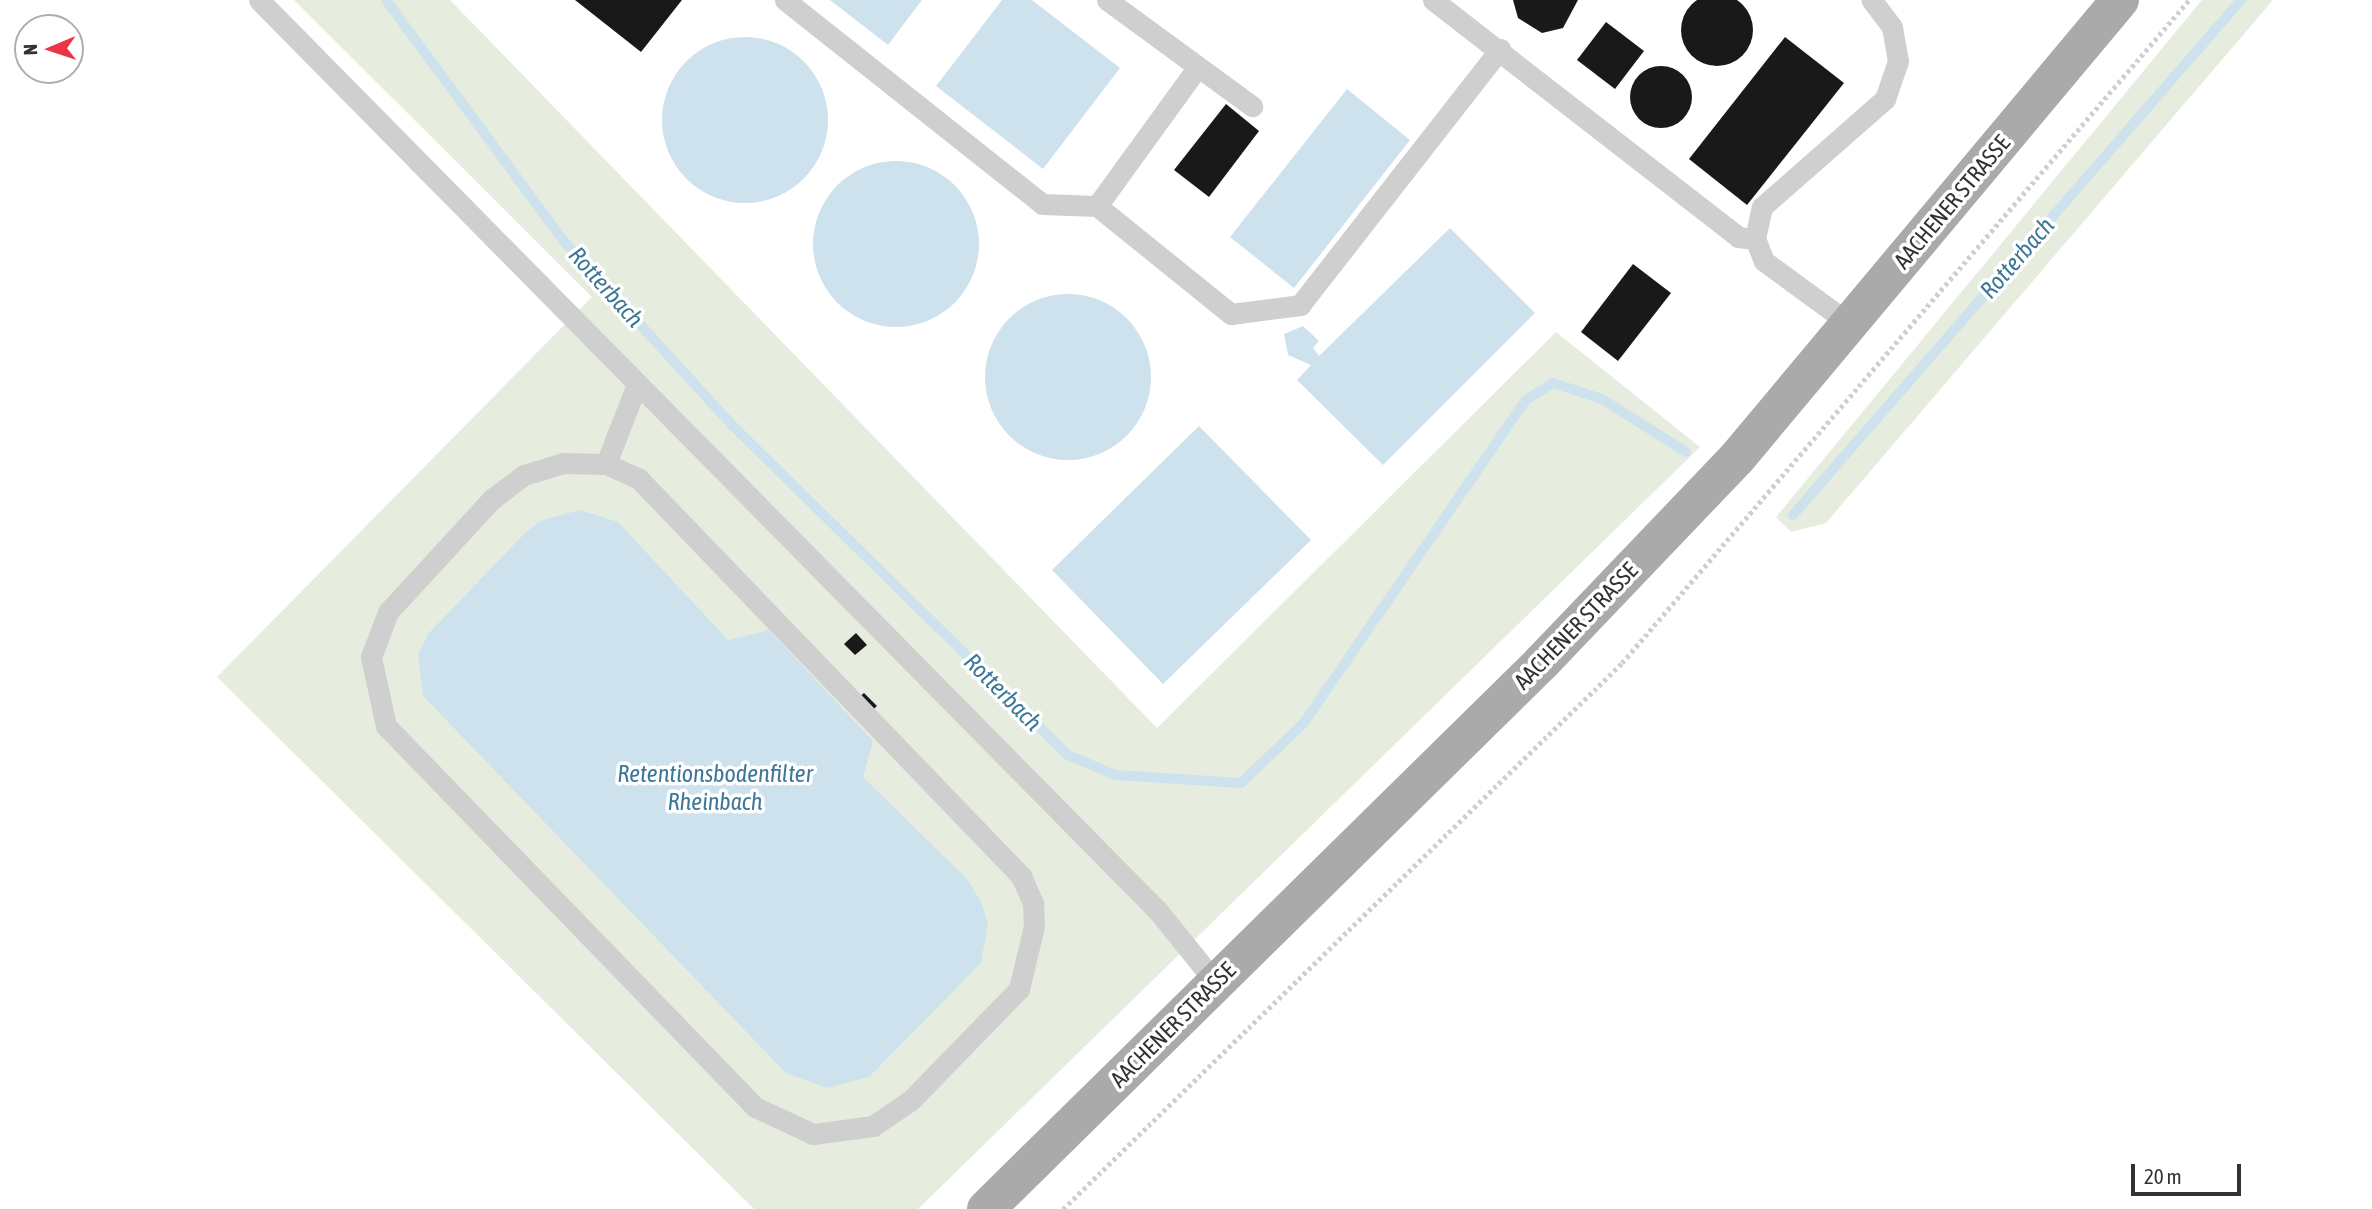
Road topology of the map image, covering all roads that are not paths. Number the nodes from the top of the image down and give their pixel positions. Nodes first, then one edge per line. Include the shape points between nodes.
1 (259, 0) edge
2 (785, 0) edge
3 (1107, 0) edge
4 (1433, 0) edge
5 (1872, 0) edge
6 (2120, 0) edge
7 (1500, 49) junction
8 (1196, 69) junction
9 (1252, 106) dead end
10 (1097, 206) junction
11 (1755, 239) junction
12 (1850, 324) junction
13 (637, 384) junction
14 (607, 464) junction
15 (1216, 983) junction
16 (986, 1209) edge

1 - 13 lane
2 - 10 lane via 1042,204
3 - 8 lane
4 - 7 lane
5 - 11 lane via 1892,27 1898,61 1885,99 1762,207
6 - 12 main road, AACHENER STRASSE
7 - 10 lane via 1300,305 1231,314
7 - 11 lane via 1738,237
8 - 9 lane
8 - 10 lane
11 - 12 lane via 1764,261
12 - 15 main road, AACHENER STRASSE via 1737,458 1542,662
13 - 14 lane
13 - 15 lane via 1158,911
14 - 14 lane via 563,463 524,475 431,562 380,626 371,657 377,704 401,745 755,1107 813,1133 873,1126 911,1100 1019,989 1032,948 1033,903 997,845 639,478
15 - 16 main road, AACHENER STRASSE

